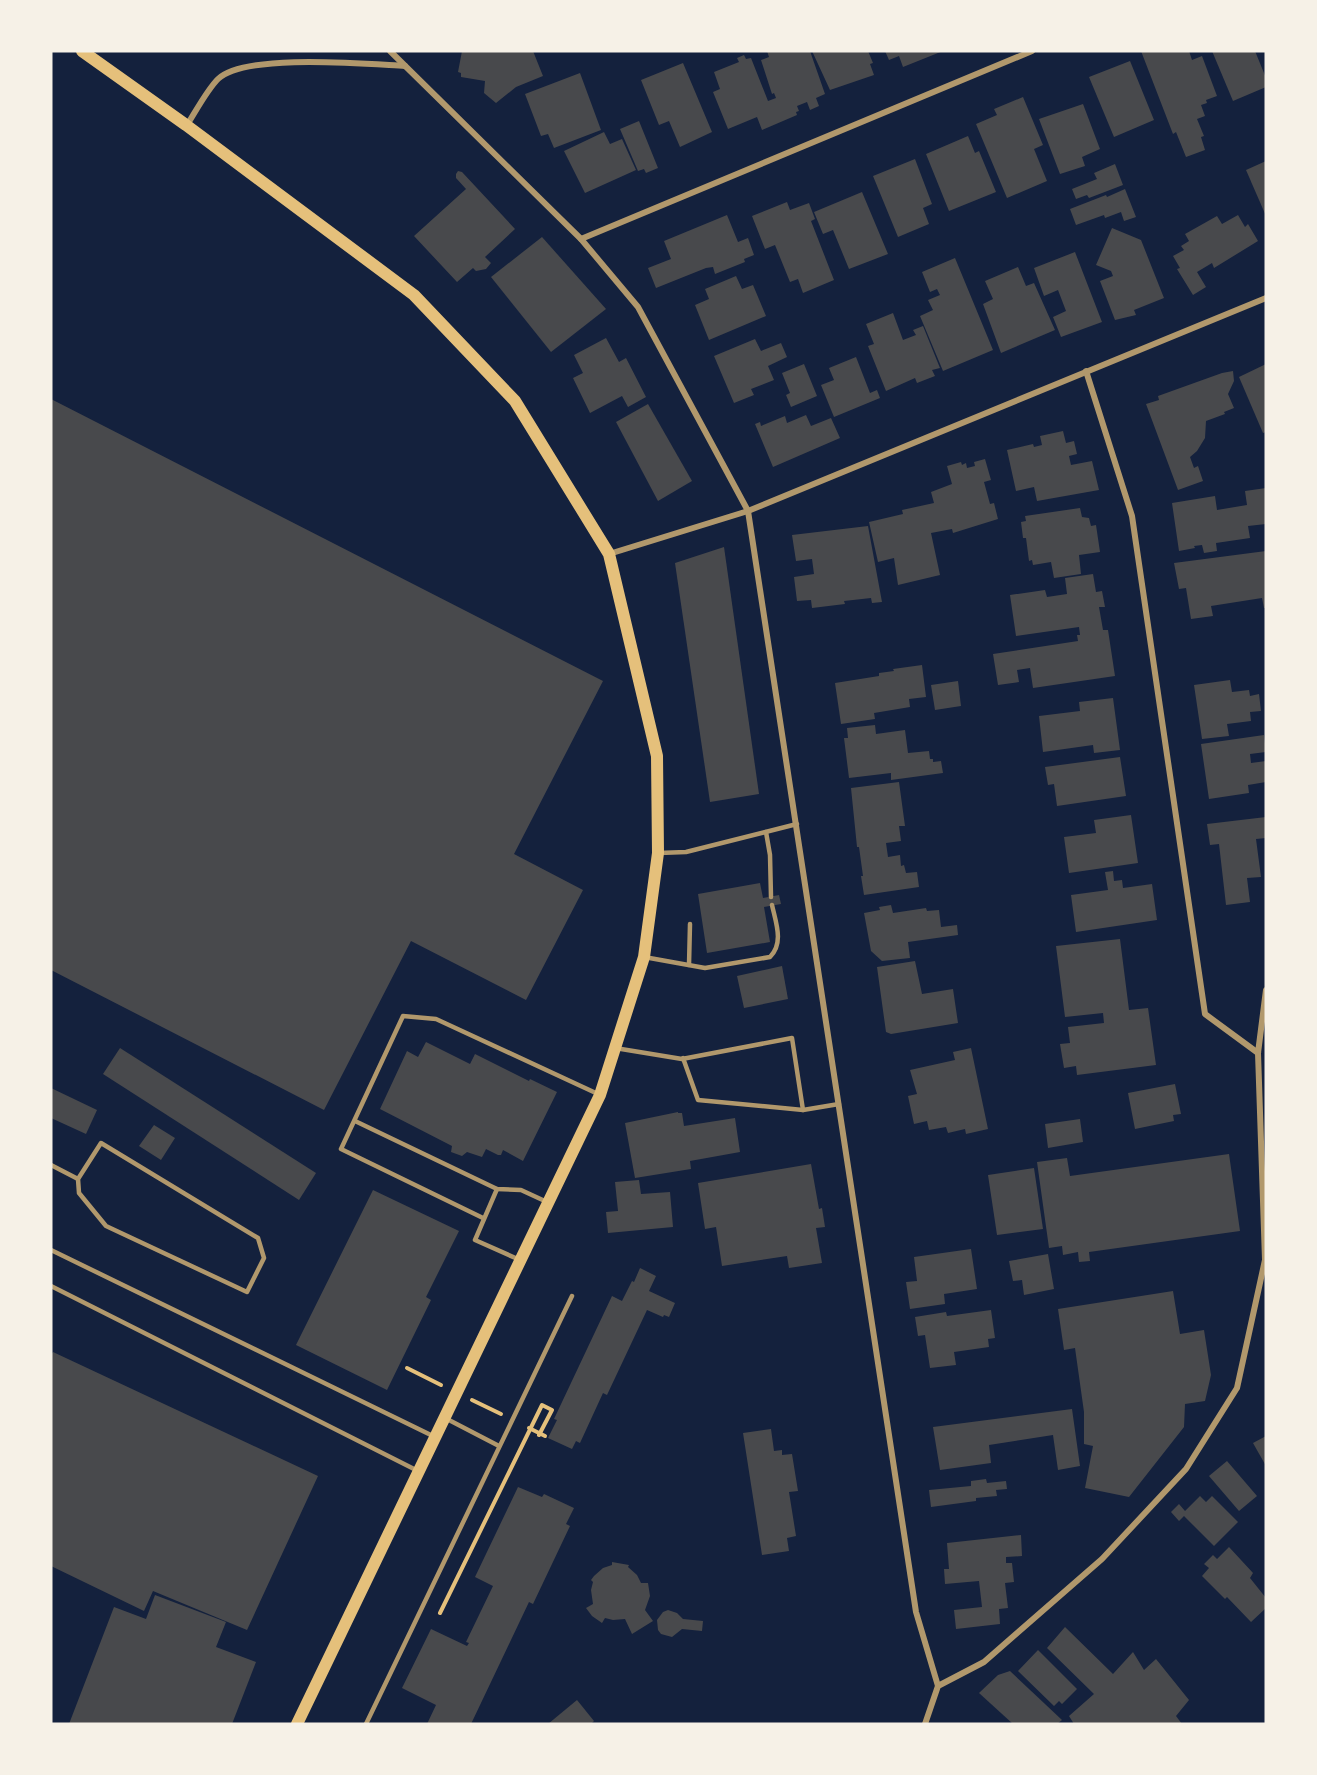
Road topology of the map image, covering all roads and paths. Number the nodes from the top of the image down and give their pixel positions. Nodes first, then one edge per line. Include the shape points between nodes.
1 (82, 51) edge
2 (390, 51) edge
3 (1032, 51) edge
4 (405, 66) junction
5 (186, 125) junction
6 (581, 239) junction
7 (1266, 298) edge
8 (1086, 371) junction
9 (748, 511) junction
10 (609, 554) junction
11 (797, 824) junction
12 (766, 832) junction
13 (658, 853) junction
14 (771, 897) dead end
15 (772, 905) dead end
16 (690, 924) dead end
17 (644, 957) junction
18 (689, 965) junction
19 (1266, 990) edge
20 (615, 1048) junction
21 (1258, 1053) junction
22 (683, 1058) junction
23 (600, 1095) junction
24 (839, 1104) junction
25 (803, 1110) junction
26 (356, 1121) junction
27 (51, 1165) edge
28 (78, 1179) junction
29 (496, 1189) junction
30 (547, 1202) junction
31 (483, 1218) junction
32 (51, 1250) edge
33 (520, 1260) junction
34 (51, 1286) edge
35 (572, 1296) dead end
36 (407, 1368) dead end
37 (448, 1388) dead end
38 (468, 1398) dead end
39 (444, 1418) junction
40 (509, 1418) dead end
41 (519, 1423) dead end
42 (539, 1434) junction
43 (545, 1436) dead end
44 (435, 1437) junction
45 (499, 1446) junction
46 (419, 1471) junction
47 (440, 1613) dead end
48 (938, 1686) junction
49 (297, 1724) edge
50 (366, 1724) edge
51 (925, 1724) edge

1 - 5 main road
2 - 4 street
3 - 6 street
4 - 5 street via 304,61 241,67 219,78
4 - 6 street
5 - 10 main road via 414,295 515,401
6 - 9 street via 638,307
7 - 8 street
8 - 9 street
8 - 21 street via 1132,516 1205,1014
9 - 10 street
9 - 11 street
10 - 13 main road via 657,756
11 - 12 lane
11 - 24 street
12 - 13 lane via 686,852
12 - 14 lane
13 - 17 main road
15 - 18 lane via 779,941 770,957 705,968
16 - 18 lane
17 - 18 lane
17 - 20 main road
19 - 21 street
20 - 22 lane
20 - 23 main road
21 - 48 street via 1265,1260 1237,1388 1186,1469 1102,1559 984,1662
22 - 25 lane via 698,1100
22 - 25 lane via 792,1038
23 - 26 lane via 436,1019 403,1016
23 - 30 main road
24 - 25 lane
24 - 48 street via 916,1612
26 - 29 lane
26 - 31 lane via 341,1149
27 - 28 lane
28 - 28 lane via 79,1193 106,1227 247,1292 264,1258 258,1238 101,1143
29 - 30 lane via 521,1190
29 - 31 lane
30 - 33 main road
31 - 33 lane via 475,1240
32 - 44 lane
33 - 39 main road
34 - 46 lane
35 - 45 lane
36 - 37 path
38 - 40 path
39 - 44 main road
39 - 45 lane
41 - 42 path
42 - 43 path
42 - 47 path via 552,1410 542,1405
44 - 46 main road
45 - 50 lane
46 - 49 main road
48 - 51 street

